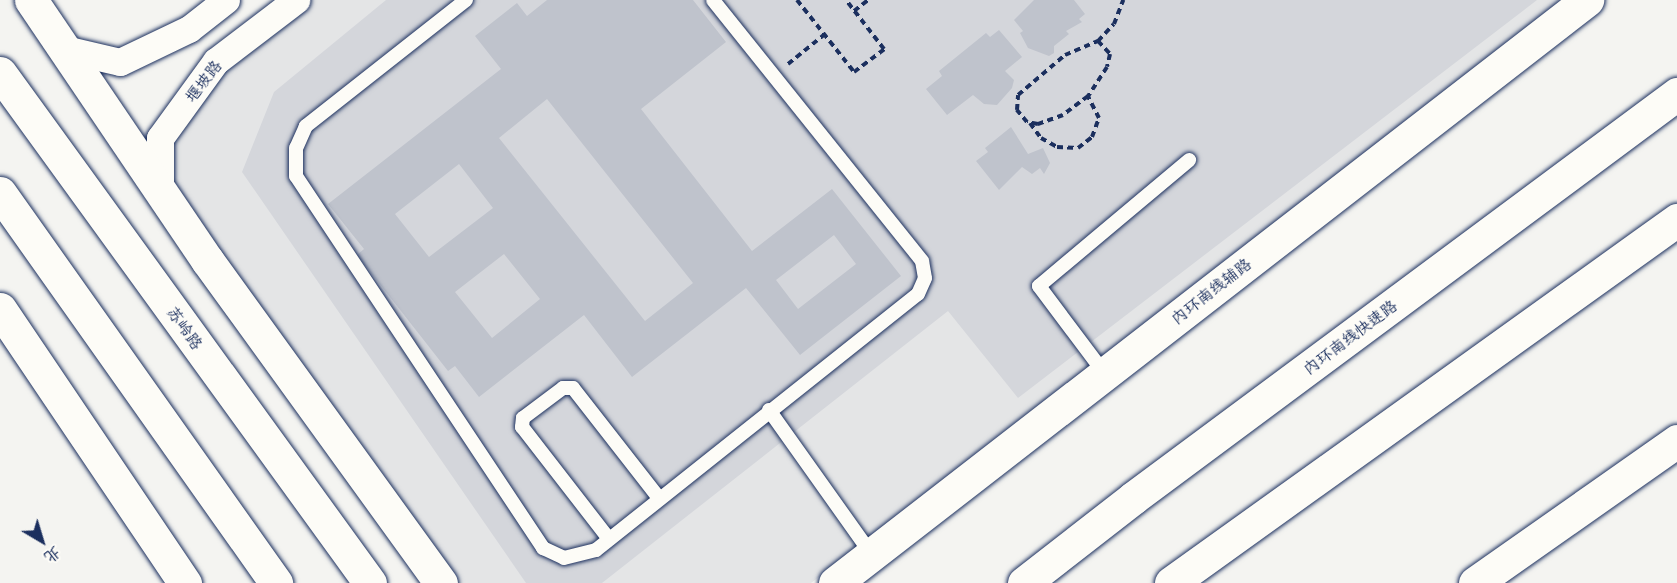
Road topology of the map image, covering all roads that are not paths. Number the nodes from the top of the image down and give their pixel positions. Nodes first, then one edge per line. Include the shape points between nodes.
1 (30, 0) edge
2 (226, 0) edge
3 (296, 0) edge
4 (466, 0) edge
5 (713, 0) edge
6 (1587, 0) edge
7 (64, 49) junction
8 (0, 73) edge
9 (1677, 94) edge
10 (1189, 160) dead end
11 (160, 191) junction
12 (0, 193) edge
13 (1677, 220) edge
14 (0, 309) edge
15 (1105, 374) junction
16 (769, 411) junction
17 (1677, 441) edge
18 (660, 498) junction
19 (609, 539) junction
20 (872, 555) junction
21 (185, 583) edge
22 (276, 583) edge
23 (370, 583) edge
24 (441, 583) edge
25 (835, 583) edge
26 (1024, 583) edge
27 (1171, 583) edge
28 (1475, 583) edge

1 - 7 main road
2 - 7 street via 189,29 120,62
3 - 11 street, 堰坡路 via 216,61 160,138
4 - 19 lane via 306,126 296,148 296,176 543,548 564,558 596,550
5 - 16 lane via 922,261 925,278 918,294
6 - 15 main road, 内环南线辅路
7 - 11 main road
8 - 23 main road, 苏岭路
9 - 26 main road, 内环南线快速路
10 - 15 lane via 1039,286
11 - 24 main road
12 - 22 main road
13 - 27 main road
14 - 21 main road
15 - 20 main road, 内环南线辅路
16 - 18 lane
16 - 20 lane
17 - 28 main road
18 - 19 lane
18 - 19 lane via 573,388 563,388 523,418 522,427
20 - 25 main road, 内环南线辅路

